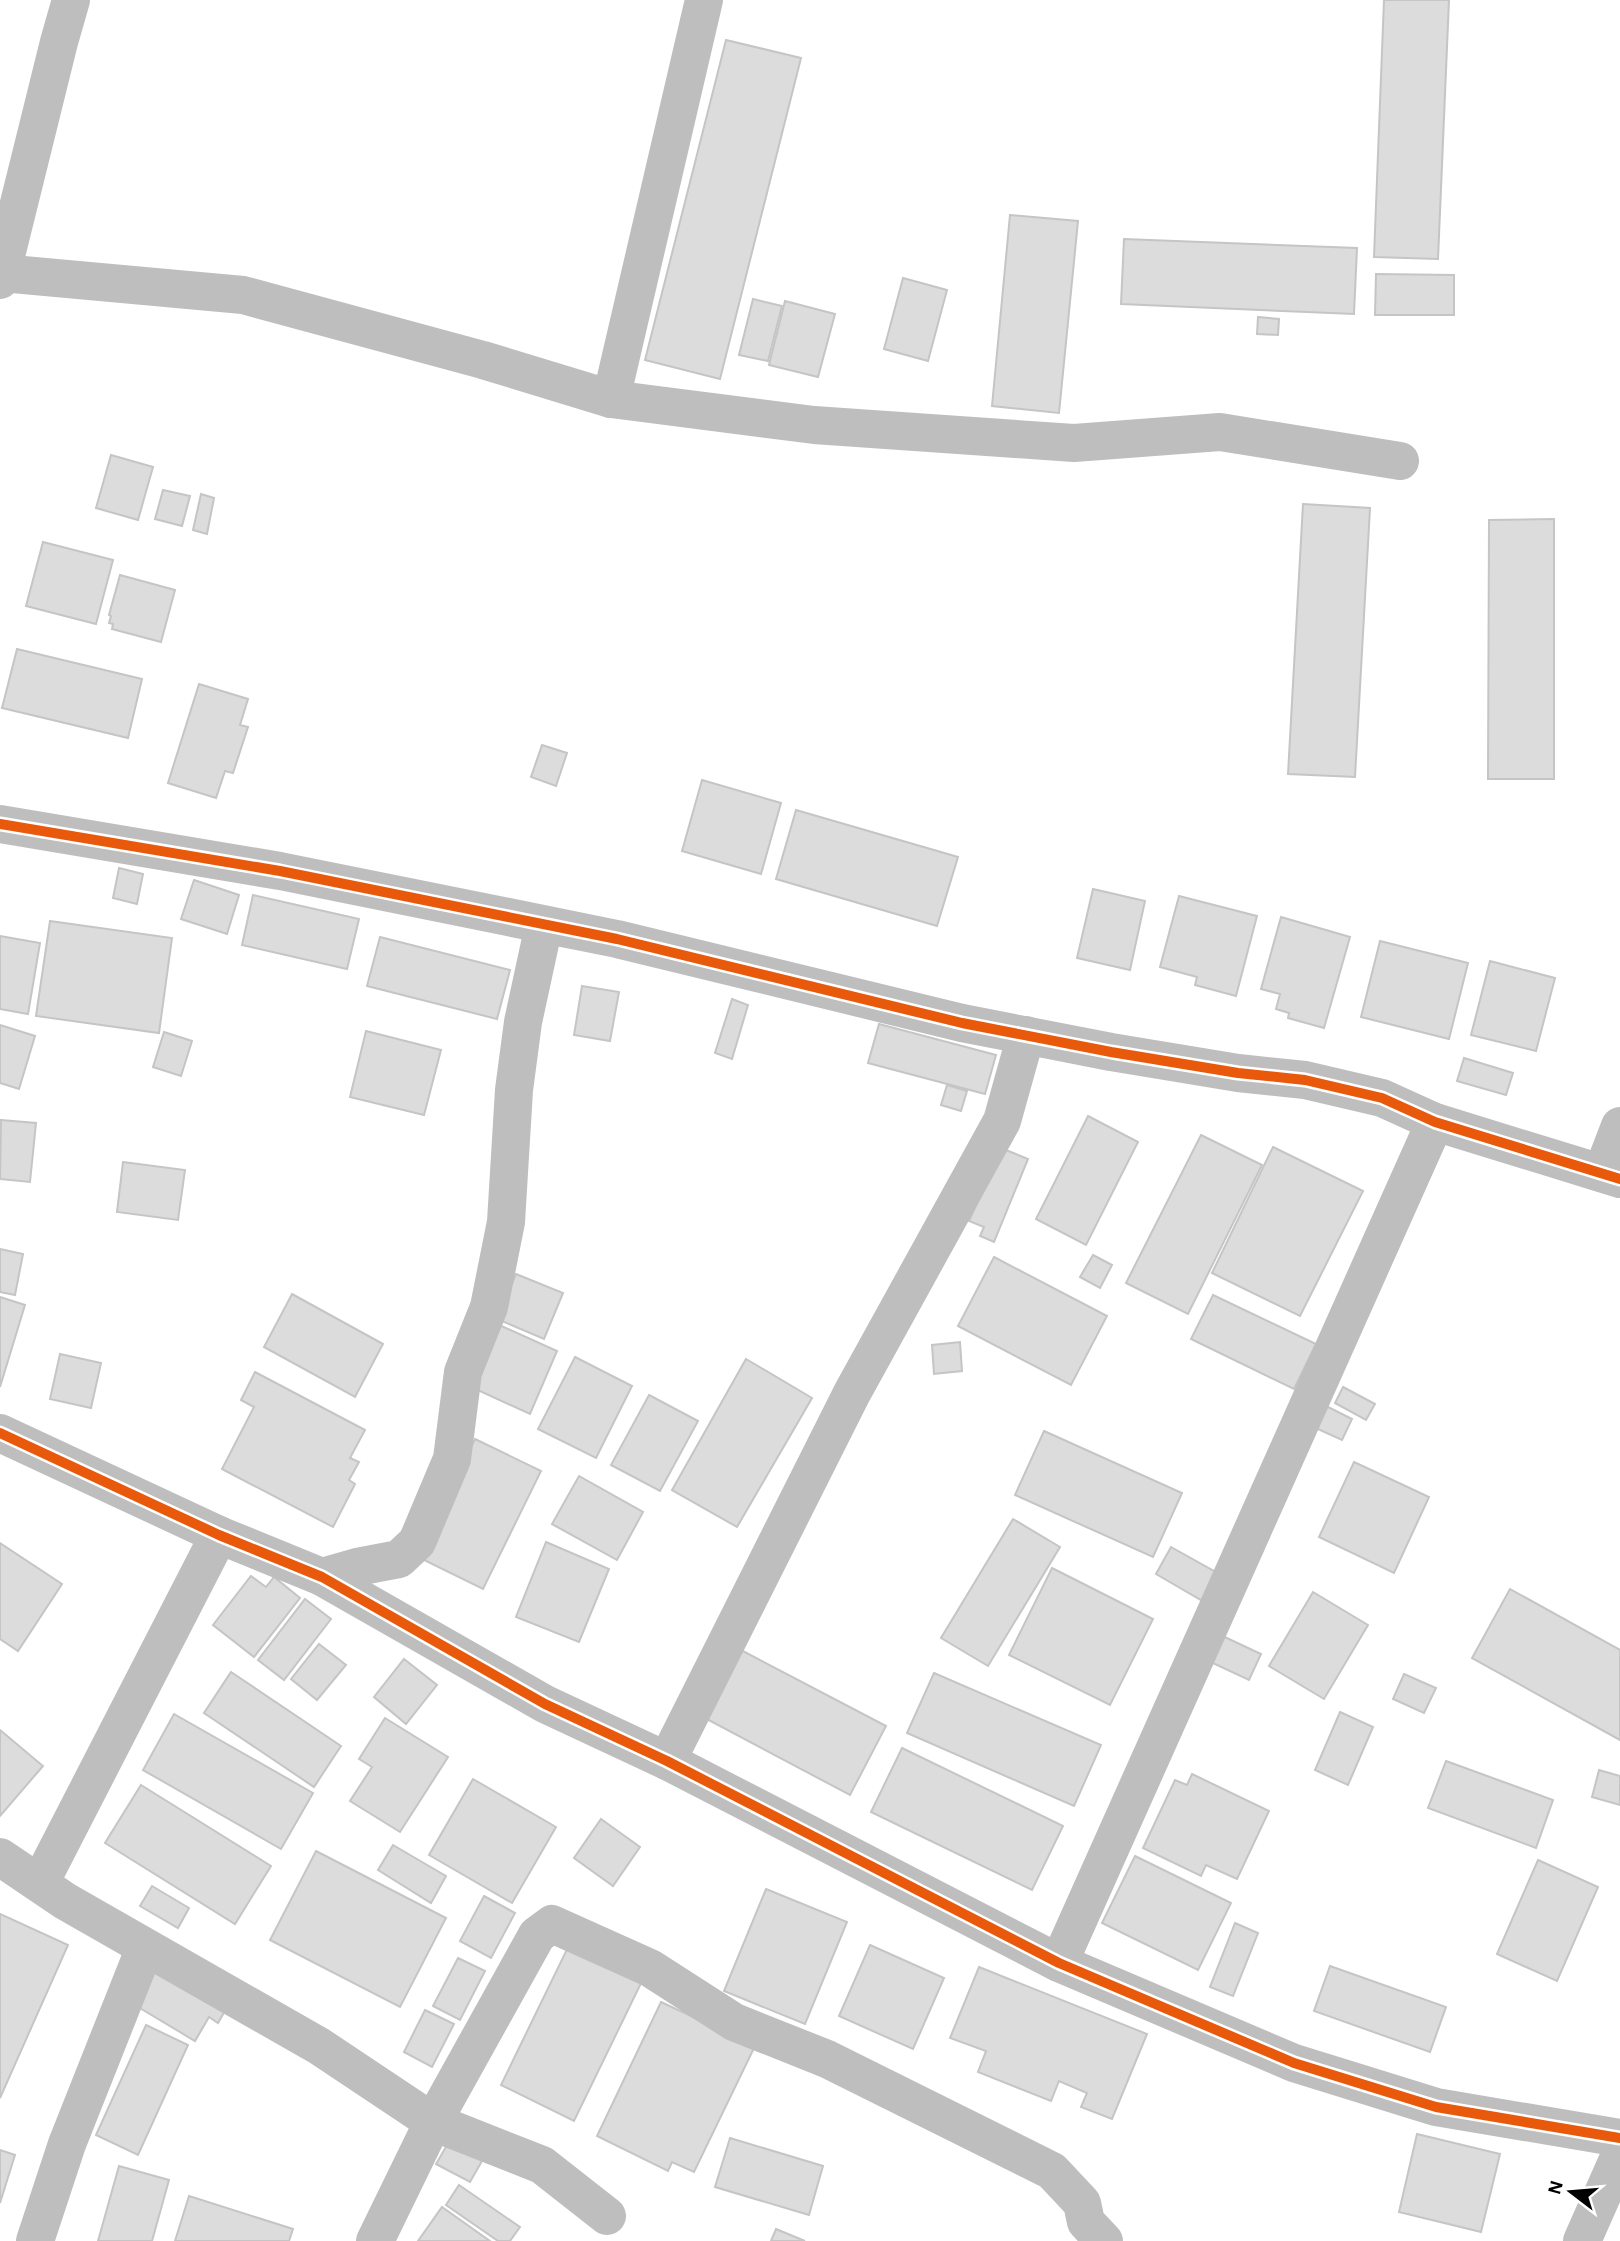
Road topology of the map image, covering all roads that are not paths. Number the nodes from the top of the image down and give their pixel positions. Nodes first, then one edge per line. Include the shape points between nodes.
1 (704, 0) edge
2 (67, 1) edge
3 (1, 276) edge
4 (611, 399) junction
5 (1400, 461) dead end
6 (0, 824) edge
7 (544, 925) junction
8 (1026, 1035) junction
9 (1435, 1122) junction
10 (1620, 1126) edge
11 (1611, 1176) edge
12 (0, 1433) edge
13 (219, 1535) junction
14 (322, 1577) junction
15 (667, 1761) junction
16 (0, 1857) edge
17 (40, 1884) junction
18 (141, 1945) junction
19 (1059, 1963) junction
20 (433, 2122) junction
21 (1620, 2138) edge
22 (1620, 2155) edge
23 (607, 2216) dead end
24 (34, 2241) edge
25 (375, 2241) edge
26 (1104, 2241) edge
27 (1582, 2241) edge

1 - 4 street
2 - 3 street
3 - 4 street via 243,295
4 - 5 street via 814,425 1074,443 1220,432
6 - 7 street via 267,869
7 - 8 street
7 - 14 street via 516,1076 506,1222 489,1307 463,1372 452,1459 417,1542 399,1559
8 - 9 street via 1238,1073 1305,1080 1382,1098
8 - 15 street via 1002,1121 852,1393
9 - 11 street
9 - 19 street
10 - 11 street
12 - 13 street
13 - 14 street
13 - 17 street
14 - 15 street via 545,1704
15 - 19 street
16 - 17 street
17 - 18 street
18 - 20 street via 319,2046
18 - 24 street via 140,1960
19 - 21 street via 1294,2063 1436,2107
20 - 23 street via 542,2165
20 - 25 street
20 - 26 street via 537,1935 552,1924 650,1968 734,2022 827,2059 1052,2171 1082,2203 1086,2222
22 - 27 street

